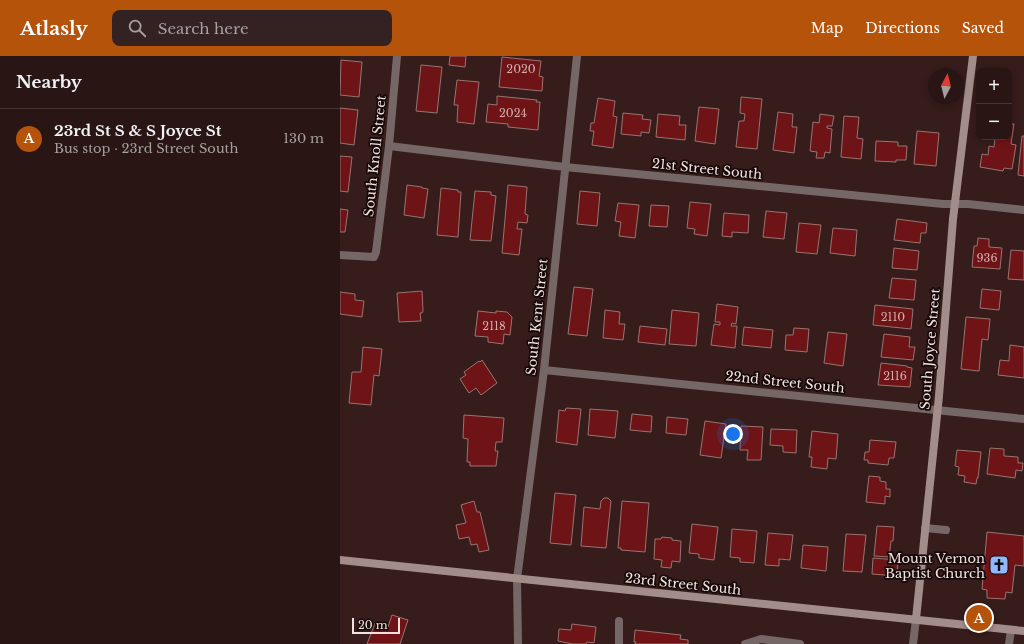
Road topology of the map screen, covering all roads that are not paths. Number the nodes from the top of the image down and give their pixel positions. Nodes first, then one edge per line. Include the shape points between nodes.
1 (397, 56) edge
2 (577, 56) edge
3 (973, 56) edge
4 (389, 146) junction
5 (565, 167) junction
6 (955, 204) junction
7 (1024, 210) edge
8 (340, 255) edge
9 (544, 370) junction
10 (937, 410) junction
11 (1024, 419) edge
12 (925, 528) junction
13 (946, 530) dead end
14 (340, 560) edge
15 (517, 579) junction
16 (916, 619) junction
17 (618, 621) dead end
18 (1011, 630) junction
19 (1024, 631) edge
20 (518, 644) edge
21 (619, 644) edge
22 (745, 644) edge
23 (800, 644) edge
24 (913, 644) edge
25 (1009, 644) edge

1 - 4 street, South Knoll Street
2 - 5 street, South Kent Street
3 - 6 street, South Joyce Street
4 - 5 street, 21st Street South
4 - 8 street, South Knoll Street via 374,257
5 - 6 street, 21st Street South
5 - 9 street, South Kent Street
6 - 7 street, 21st Street South
6 - 10 street, South Joyce Street
9 - 10 street, 22nd Street South
9 - 15 street, South Kent Street
10 - 11 street, 22nd Street South
10 - 12 street, South Joyce Street
12 - 13 street
12 - 16 street, South Joyce Street
14 - 15 street, 23rd Street South
15 - 16 street, 23rd Street South
15 - 20 street, South Kent Street
16 - 18 street, 23rd Street South
16 - 24 street, South Joyce Street
17 - 21 street
18 - 19 street, 23rd Street South
18 - 25 street
22 - 23 street via 761,639

